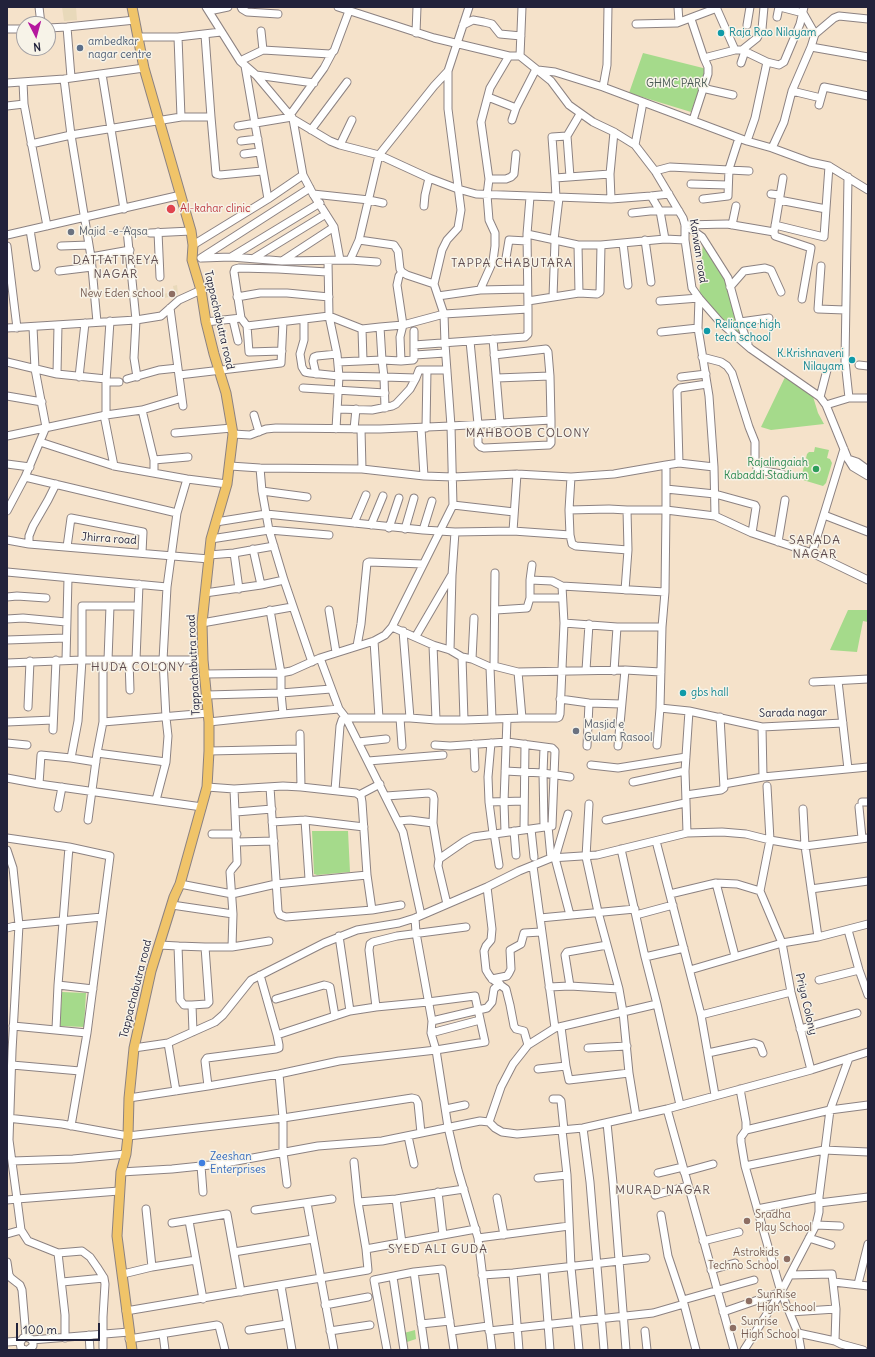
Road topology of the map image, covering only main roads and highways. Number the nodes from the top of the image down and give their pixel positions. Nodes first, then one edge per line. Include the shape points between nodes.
1 (132, 7) edge
2 (132, 1350) edge

1 - 2 main road, Tappachabutra road via 144,68 191,231 206,322 226,392 233,431 228,484 211,539 202,622 208,718 207,787 180,884 151,971 134,1048 128,1098 128,1136 121,1172 117,1236

